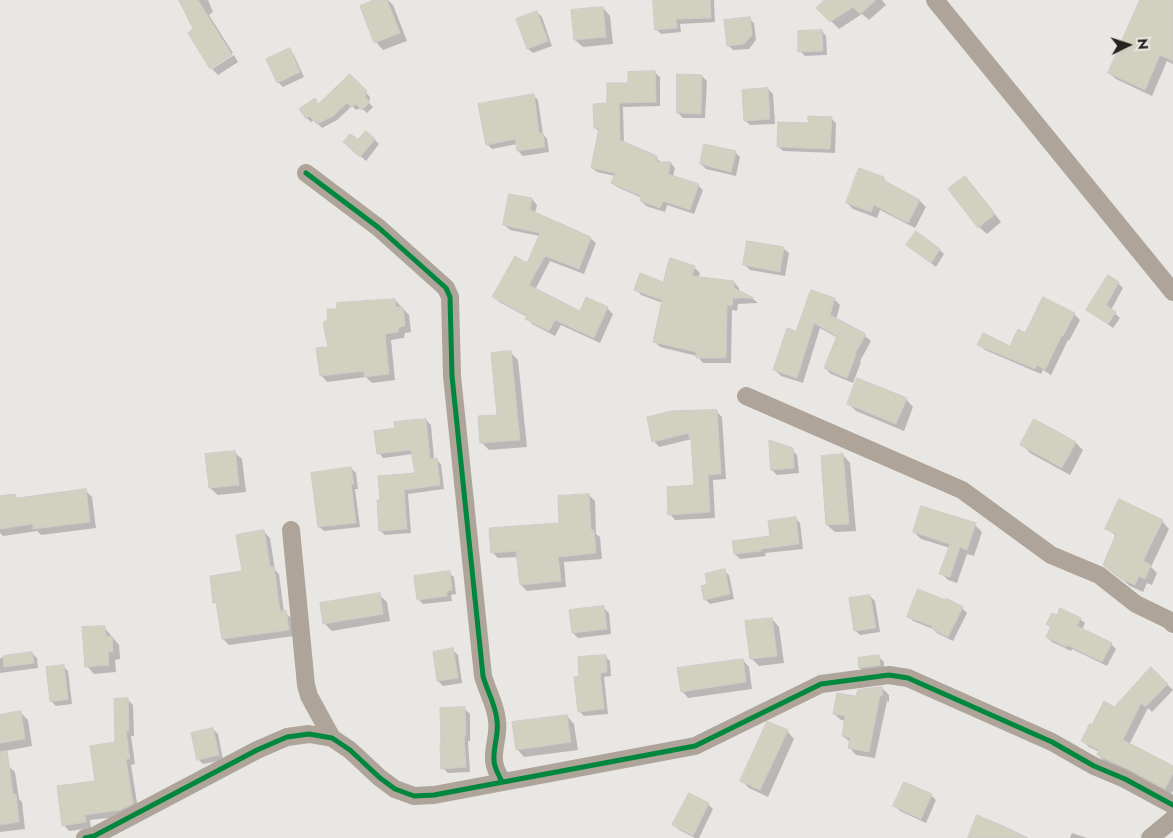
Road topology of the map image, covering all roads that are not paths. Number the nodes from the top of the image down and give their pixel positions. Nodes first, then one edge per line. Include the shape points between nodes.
1 (935, 0) edge
2 (306, 173) dead end
3 (1173, 292) edge
4 (746, 396) dead end
5 (292, 530) dead end
6 (1173, 624) edge
7 (332, 738) junction
8 (502, 782) junction
9 (1173, 805) edge
10 (1173, 819) edge
11 (85, 838) edge
12 (1150, 838) edge

1 - 3 street
2 - 8 street via 379,228 446,288 450,297 452,376 483,676 497,720 494,759
4 - 6 street via 962,490 1051,555 1099,576 1136,604
5 - 7 street via 306,686
7 - 8 street via 395,789 414,796
7 - 11 street via 309,734 287,737
8 - 9 street via 695,746 821,684 889,675 908,678 1052,742
10 - 12 street

